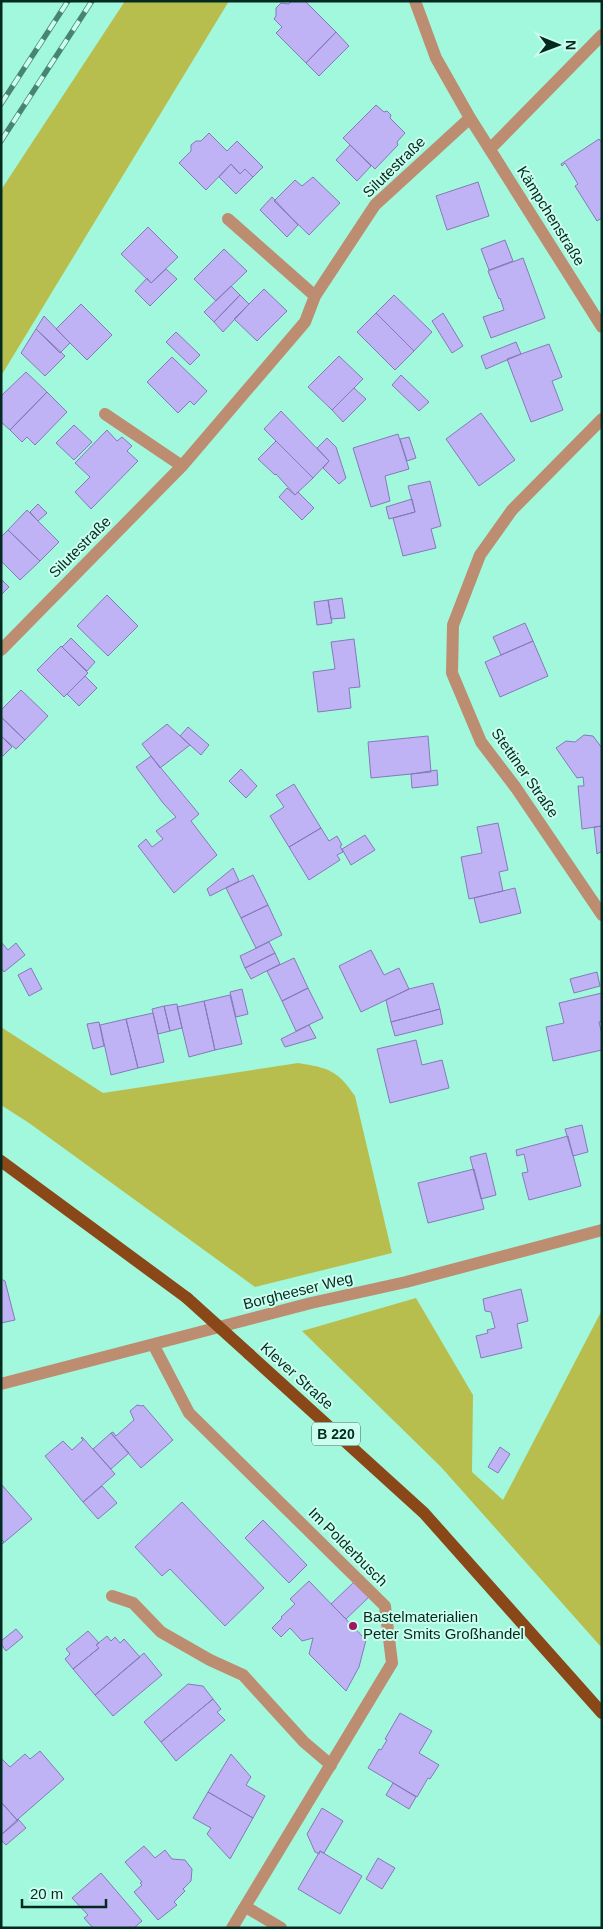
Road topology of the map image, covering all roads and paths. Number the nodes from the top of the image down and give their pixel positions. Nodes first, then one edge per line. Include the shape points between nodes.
1 (415, 1) edge
2 (602, 35) edge
3 (470, 118) junction
4 (490, 149) junction
5 (228, 218) dead end
6 (315, 296) junction
7 (602, 327) edge
8 (105, 414) dead end
9 (602, 419) edge
10 (182, 466) junction
11 (1, 650) edge
12 (602, 915) edge
13 (1, 1161) edge
14 (602, 1230) edge
15 (154, 1346) junction
16 (1, 1384) edge
17 (112, 1596) dead end
18 (602, 1713) edge
19 (330, 1765) junction
20 (246, 1907) junction
21 (232, 1928) edge
22 (281, 1928) edge

1 - 3 street, Kämpchenstraße via 436,58
2 - 4 street
3 - 4 street, Kämpchenstraße
3 - 6 street, Silutestraße via 376,205
4 - 7 street, Kämpchenstraße
5 - 6 street
6 - 10 street, Silutestraße via 305,322
8 - 10 street
9 - 12 street, Stettiner Straße via 512,510 480,555 453,625 452,674 480,742 522,796
10 - 11 street, Silutestraße
13 - 18 main road, Klever Straße / B 220, bridge via 187,1298 424,1513
14 - 15 street, Borgheeser Weg
15 - 16 street, Borgheeser Weg
15 - 19 street, Im Polderbusch via 189,1413 385,1606 392,1663
17 - 19 street via 133,1603 161,1632 243,1675 304,1742
19 - 20 street, Im Polderbusch
20 - 21 street, Im Polderbusch
20 - 22 street

